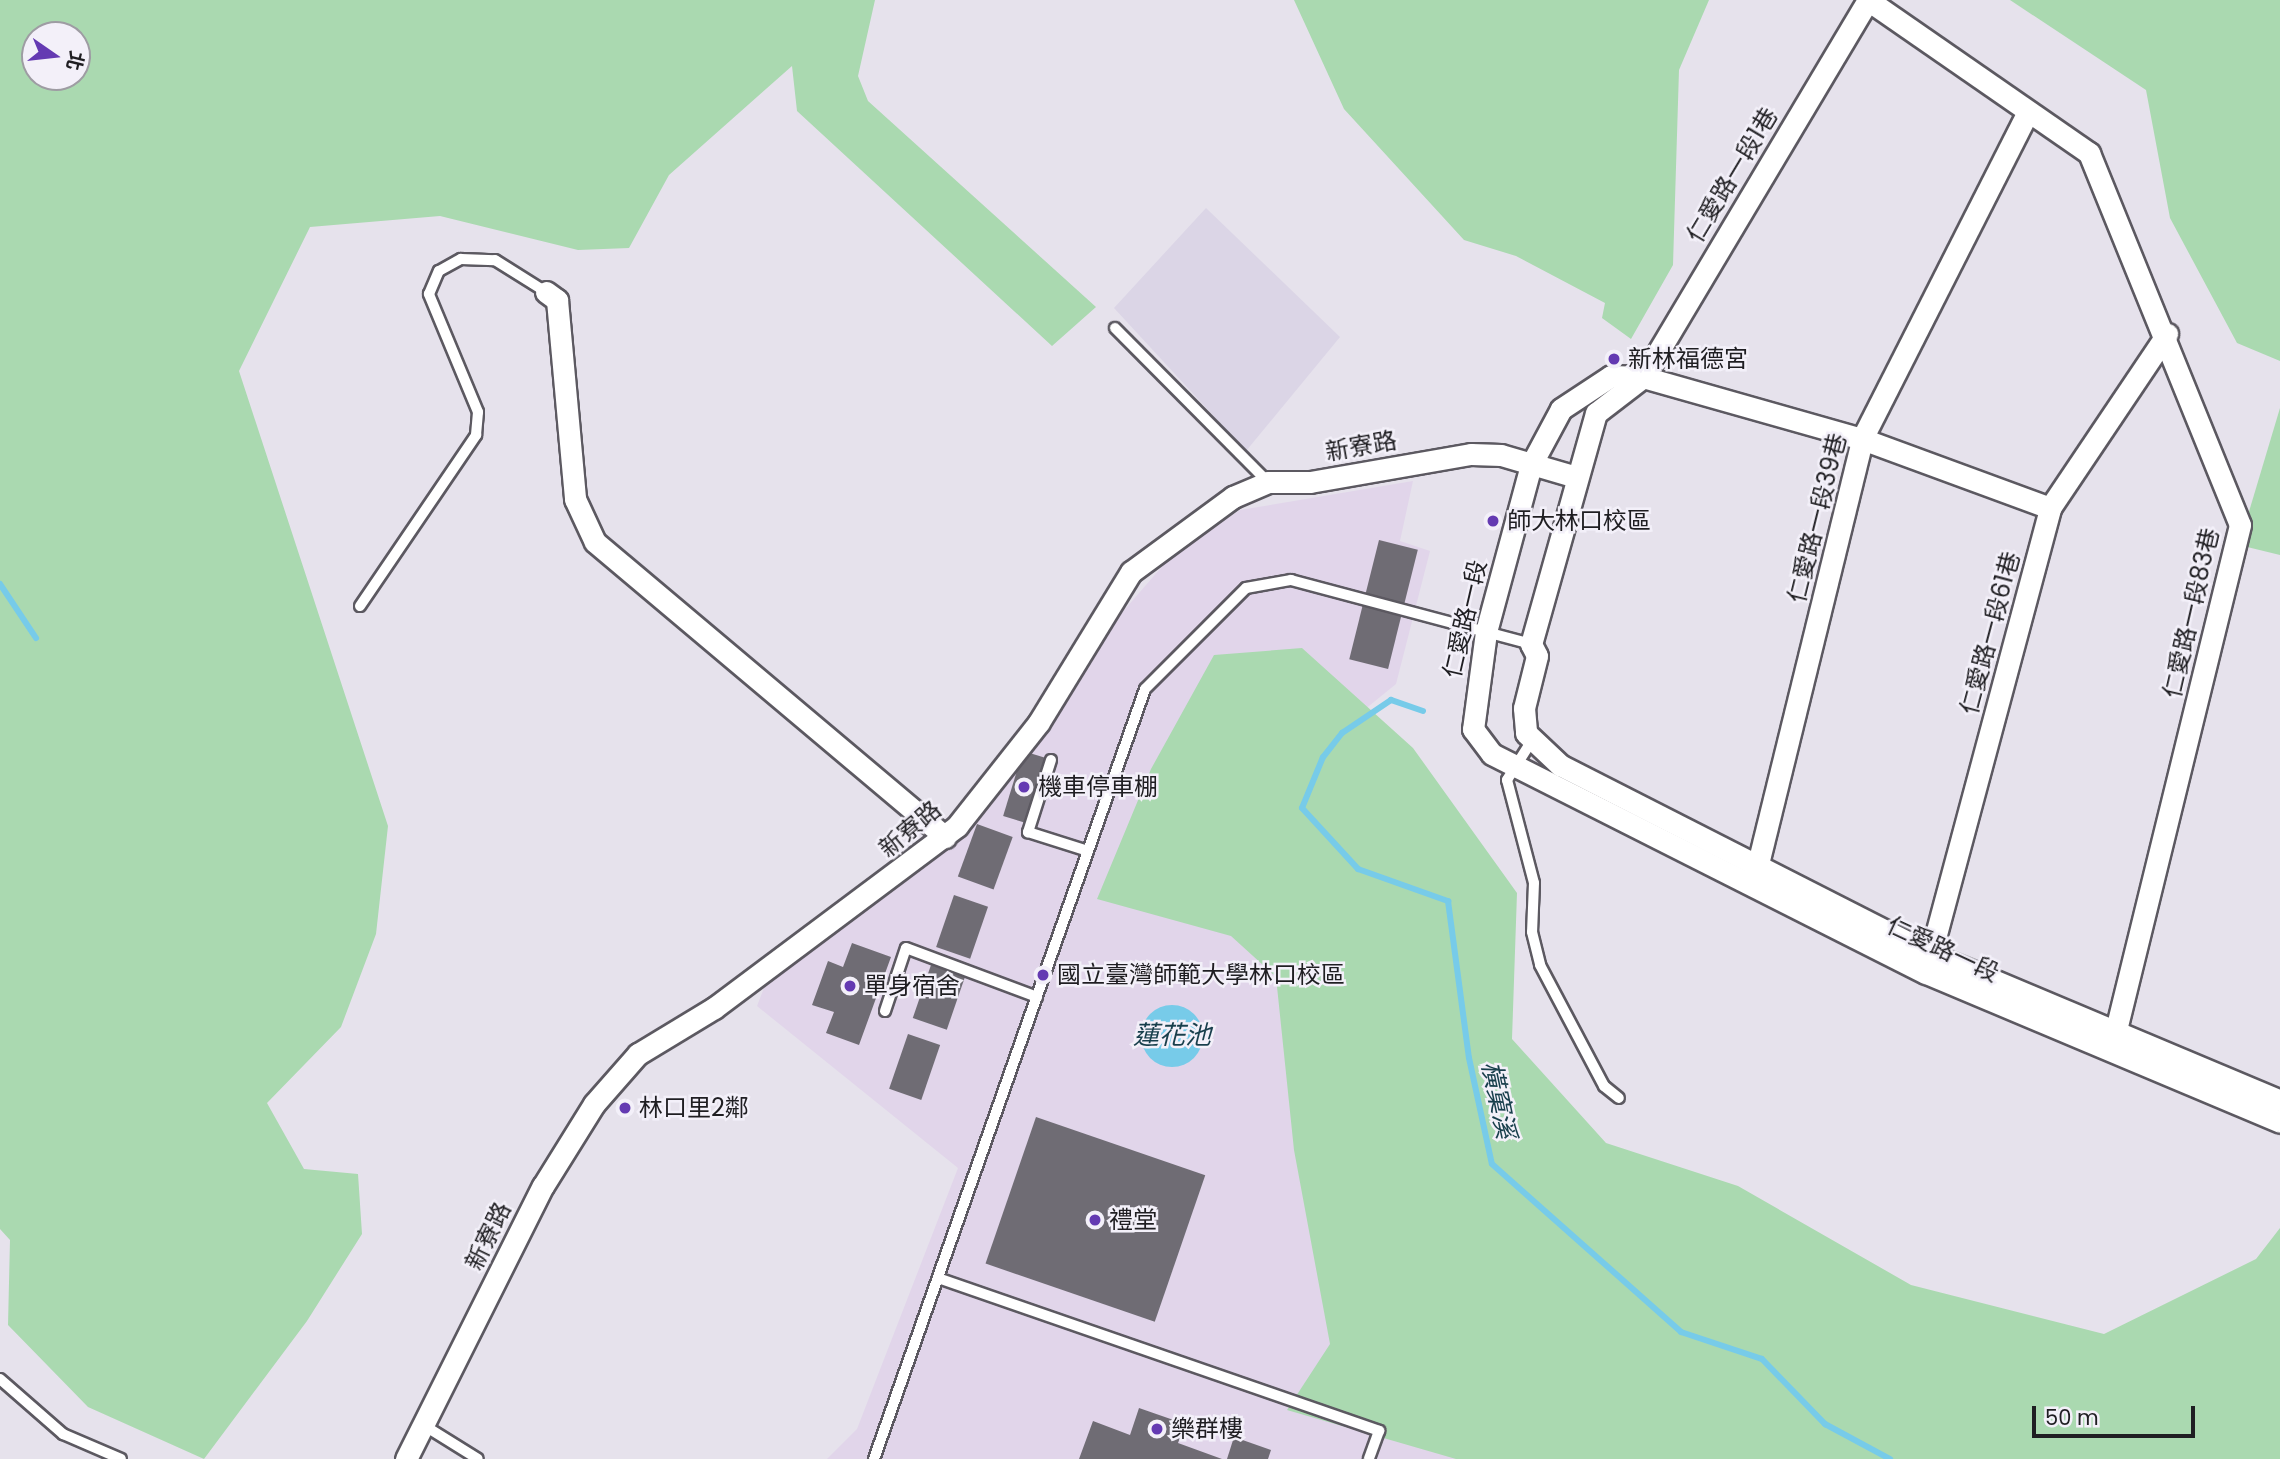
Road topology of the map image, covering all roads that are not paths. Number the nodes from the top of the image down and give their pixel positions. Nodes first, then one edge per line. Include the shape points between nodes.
1 (1868, 0) edge
2 (2028, 112) junction
3 (546, 292) joint
4 (1115, 328) dead end
5 (2167, 334) junction
6 (1643, 377) junction
7 (1862, 439) junction
8 (1531, 465) junction
9 (1576, 477) junction
10 (1268, 482) junction
11 (2050, 508) junction
12 (360, 606) dead end
13 (1486, 632) junction
14 (1531, 644) junction
15 (1531, 742) junction
16 (1051, 760) dead end
17 (1514, 765) junction
18 (944, 837) junction
19 (1088, 851) junction
20 (1755, 875) junction
21 (1928, 963) junction
22 (1037, 997) junction
23 (885, 1011) dead end
24 (2113, 1042) junction
25 (1619, 1098) dead end
26 (2280, 1101) edge
27 (2280, 1122) edge
28 (938, 1278) junction
29 (0, 1379) edge
30 (425, 1426) junction
31 (121, 1459) edge
32 (406, 1459) edge
33 (478, 1459) edge
34 (874, 1459) edge
35 (1369, 1459) edge

1 - 2 street, 仁愛路一段1巷
1 - 6 street, 仁愛路一段1巷
2 - 5 street, 仁愛路一段83巷 via 2089,153
2 - 7 street, 仁愛路一段39巷
3 - 12 lane via 495,260 461,259 439,271 429,294 478,412 476,435
3 - 18 street via 557,300 575,499 595,542
4 - 10 lane
5 - 11 street, 仁愛路一段61巷
5 - 24 street, 仁愛路一段83巷 via 2240,525
6 - 7 street, 仁愛路一段
6 - 8 street, 仁愛路一段 via 1611,376 1583,390 1561,409
6 - 9 street via 1596,413
7 - 11 street, 仁愛路一段
7 - 20 street, 仁愛路一段39巷
8 - 9 street, 新寮路
8 - 10 street, 新寮路 via 1471,454 1310,482
8 - 13 street, 仁愛路一段
9 - 14 street
10 - 18 street, 新寮路 via 1233,497 1131,572 1039,722
11 - 21 street, 仁愛路一段61巷
13 - 14 lane
13 - 17 street, 仁愛路一段 via 1473,729 1480,744
13 - 19 lane via 1291,580 1246,588 1145,689
14 - 15 street via 1537,656 1523,722
15 - 17 lane
15 - 20 street, 仁愛路一段 via 1560,765
16 - 19 lane via 1028,832
17 - 20 street, 仁愛路一段
17 - 25 lane via 1507,780 1534,883 1532,932 1540,965 1604,1086
18 - 30 street, 新寮路 via 714,1008 638,1054 602,1094 543,1185
19 - 22 lane
20 - 21 street, 仁愛路一段
21 - 24 street, 仁愛路一段
22 - 23 lane via 906,948
22 - 28 lane
24 - 26 street, 仁愛路一段
24 - 27 street, 仁愛路一段
28 - 34 lane
28 - 35 lane via 1379,1431
29 - 31 lane via 63,1434
30 - 32 street, 新寮路
30 - 33 lane

